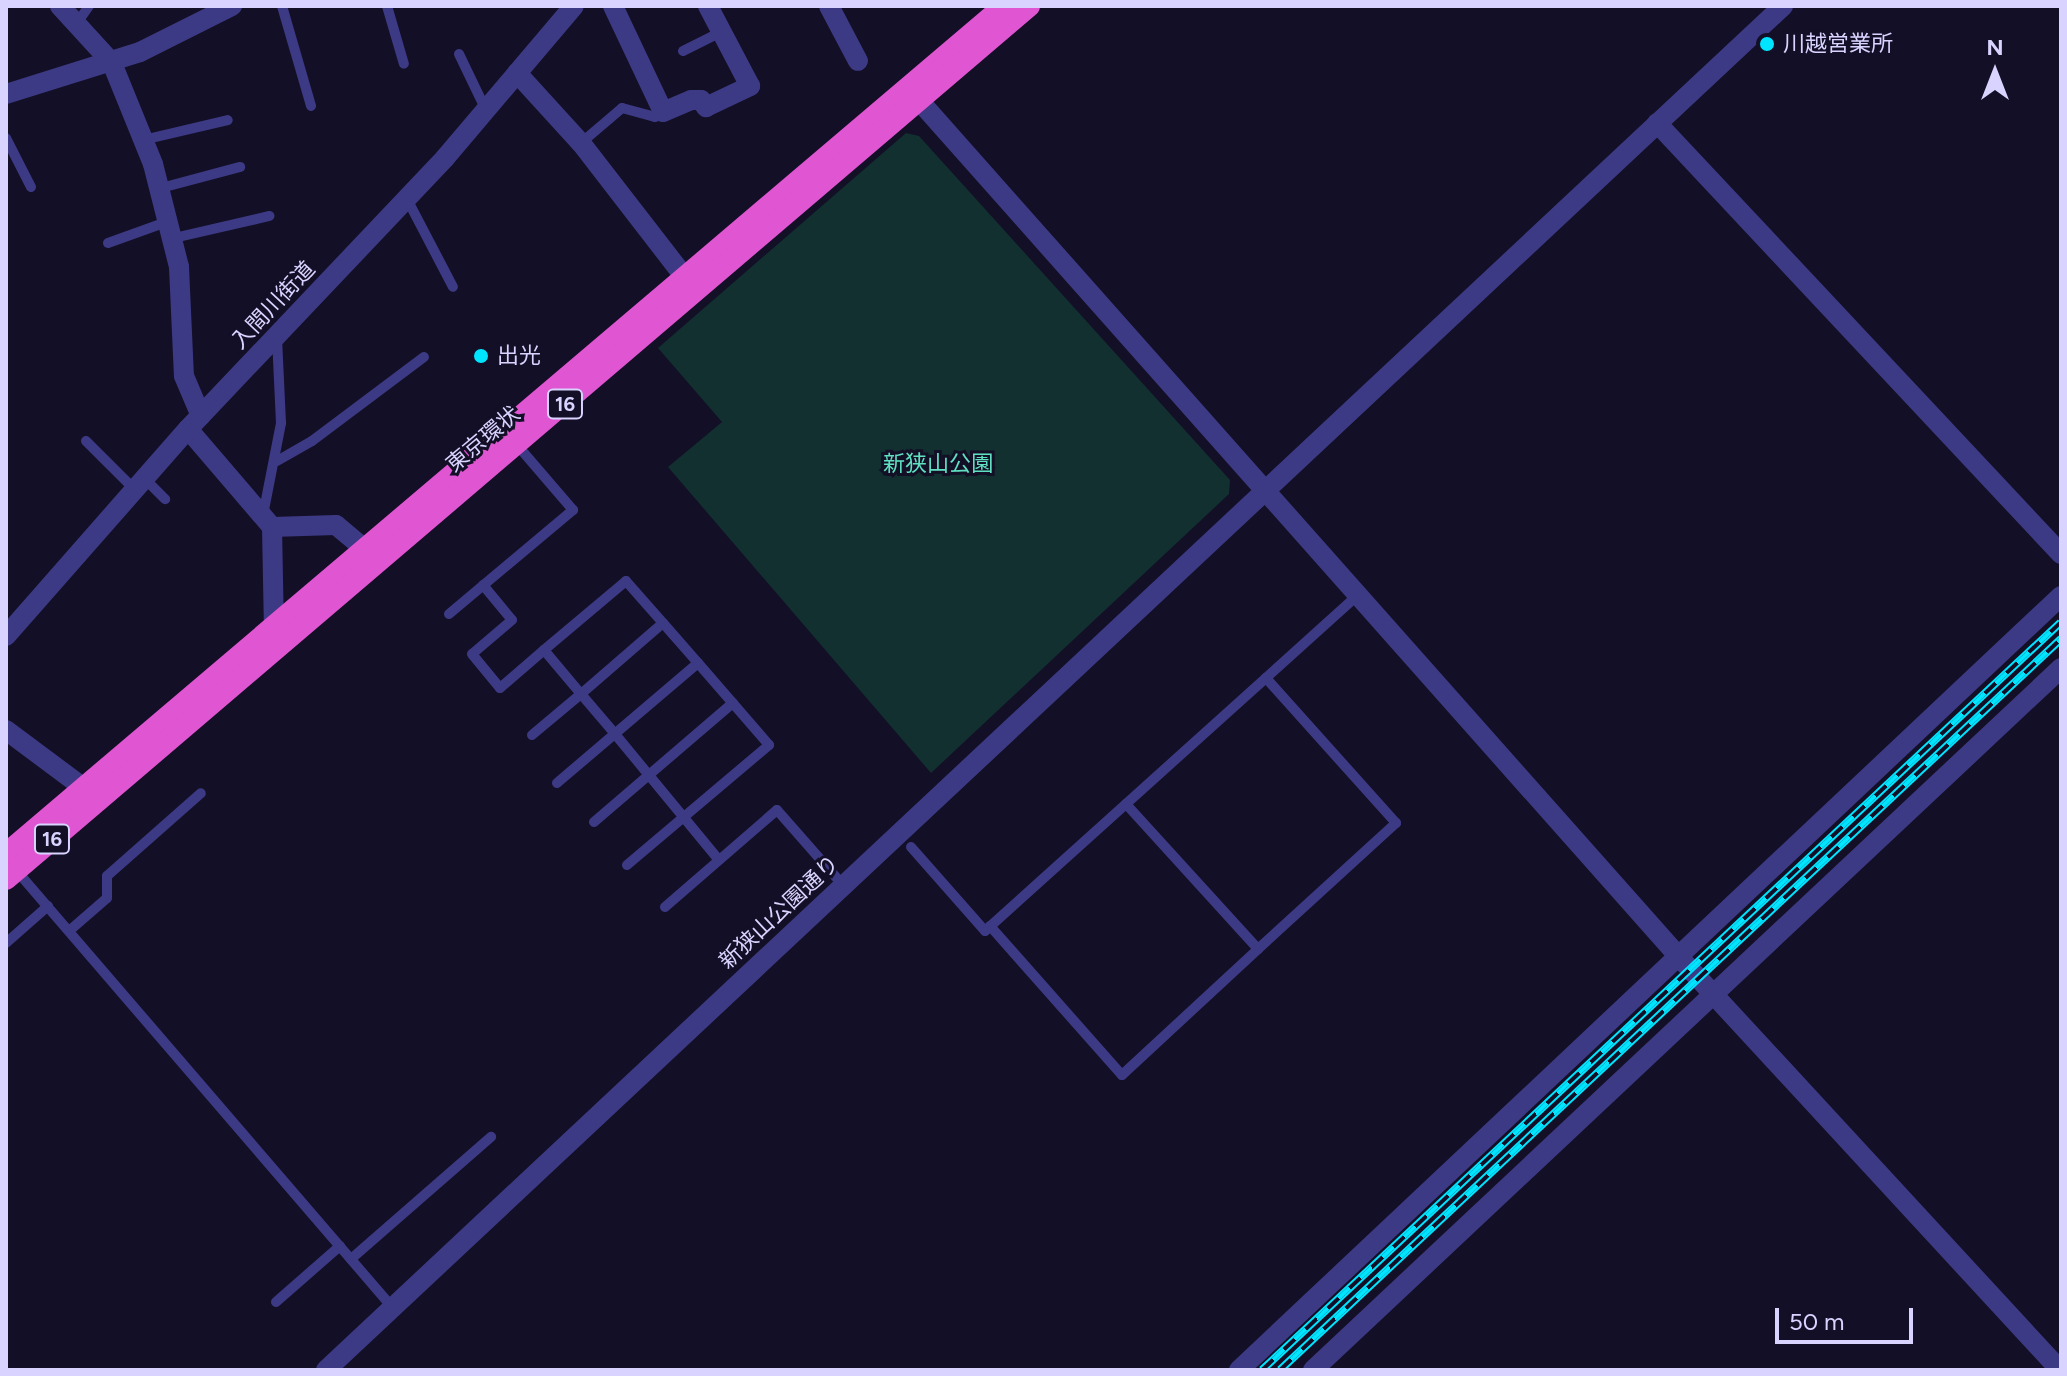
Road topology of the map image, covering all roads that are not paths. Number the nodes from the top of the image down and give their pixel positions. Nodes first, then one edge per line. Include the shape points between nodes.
1 (60, 6) edge
2 (232, 6) edge
3 (282, 6) edge
4 (387, 6) edge
5 (574, 6) edge
6 (613, 6) edge
7 (708, 6) edge
8 (829, 6) edge
9 (1004, 6) edge
10 (1029, 6) edge
11 (1783, 6) edge
12 (83, 14) edge
13 (721, 32) junction
14 (683, 51) dead end
15 (459, 54) dead end
16 (858, 61) dead end
17 (112, 63) junction
18 (404, 64) dead end
19 (517, 73) junction
20 (6, 94) edge
21 (914, 94) junction
22 (311, 106) dead end
23 (486, 111) junction
24 (663, 112) junction
25 (228, 120) dead end
26 (1657, 123) junction
27 (6, 138) edge
28 (143, 140) junction
29 (581, 143) junction
30 (240, 167) dead end
31 (31, 187) dead end
32 (161, 188) junction
33 (407, 199) junction
34 (269, 216) dead end
35 (172, 229) junction
36 (108, 243) dead end
37 (683, 275) junction
38 (453, 287) dead end
39 (277, 336) junction
40 (424, 357) dead end
41 (194, 422) junction
42 (86, 441) dead end
43 (517, 445) junction
44 (277, 461) junction
45 (139, 483) junction
46 (1267, 490) junction
47 (165, 499) dead end
48 (268, 521) junction
49 (365, 549) junction
50 (2061, 554) edge
51 (483, 585) junction
52 (1359, 594) junction
53 (2061, 596) edge
54 (449, 614) dead end
55 (663, 623) junction
56 (274, 627) junction
57 (6, 636) edge
58 (544, 650) junction
59 (698, 663) junction
60 (2061, 668) edge
61 (1266, 678) junction
62 (581, 694) junction
63 (733, 703) junction
64 (6, 730) edge
65 (615, 734) junction
66 (532, 735) dead end
67 (649, 775) junction
68 (557, 783) dead end
69 (93, 793) junction
70 (201, 793) dead end
71 (1126, 804) junction
72 (683, 817) junction
73 (594, 822) dead end
74 (911, 847) dead end
75 (719, 860) junction
76 (627, 865) dead end
77 (9, 868) edge
78 (843, 885) junction
79 (48, 906) junction
80 (665, 907) dead end
81 (990, 926) junction
82 (69, 931) junction
83 (6, 943) edge
84 (1258, 949) junction
85 (1678, 956) junction
86 (1713, 993) junction
87 (491, 1137) dead end
88 (340, 1246) junction
89 (351, 1259) junction
90 (276, 1302) dead end
91 (392, 1307) junction
92 (326, 1370) edge
93 (1239, 1370) edge
94 (1313, 1370) edge
95 (2060, 1370) edge

1 - 12 street
2 - 17 street
3 - 22 lane
4 - 18 lane
5 - 19 street, 入間川街道
6 - 24 street
7 - 13 street
8 - 16 street
9 - 21 highway, 東京環状 / 16
10 - 21 highway, 東京環状 / 16
11 - 26 street, 新狭山公園通り
12 - 17 street
13 - 14 lane
13 - 24 street via 750,86 706,107 701,100 691,100
15 - 23 lane
17 - 20 street
17 - 28 street
19 - 23 street, 入間川街道
19 - 29 street
21 - 37 highway, 東京環状 / 16
21 - 43 highway, 東京環状 / 16
21 - 46 street
23 - 33 street, 入間川街道
24 - 29 lane via 655,117 622,108
25 - 28 lane
26 - 46 street, 新狭山公園通り
26 - 50 street
27 - 31 lane
28 - 32 street
29 - 37 street
30 - 32 lane
32 - 35 street
33 - 38 lane
33 - 39 street, 入間川街道
34 - 35 lane
35 - 36 lane
35 - 41 street via 180,351
37 - 49 highway, 東京環状 / 16
39 - 41 street, 入間川街道
39 - 44 lane
40 - 44 lane
41 - 45 street, 入間川街道
41 - 48 street
42 - 45 lane
43 - 51 lane via 573,510
43 - 69 highway, 東京環状 / 16
44 - 48 lane
45 - 47 lane
45 - 57 street, 入間川街道
46 - 52 street
46 - 78 street, 新狭山公園通り
48 - 49 street via 336,525
48 - 56 street
49 - 56 highway, 東京環状 / 16
51 - 54 lane
51 - 58 lane via 512,620 472,654 500,688
52 - 61 lane
52 - 85 street
53 - 85 street
55 - 58 lane via 626,581
55 - 59 lane
55 - 62 lane
56 - 69 highway, 東京環状 / 16
58 - 62 lane
59 - 63 lane
59 - 65 lane
60 - 86 street
61 - 71 lane
61 - 84 lane via 1396,823
62 - 65 lane
62 - 66 lane
63 - 67 lane
63 - 72 lane via 769,745
64 - 69 street
65 - 67 lane
65 - 68 lane
67 - 72 lane
67 - 73 lane
69 - 77 highway, 東京環状 / 16
70 - 82 lane via 107,876 107,898
71 - 81 lane
71 - 84 lane
72 - 75 lane
72 - 76 lane
74 - 81 lane via 985,931
75 - 78 lane via 777,810
75 - 80 lane
77 - 79 lane
78 - 91 street, 新狭山公園通り
79 - 82 lane
79 - 83 lane
81 - 84 lane via 1122,1075
82 - 88 lane
85 - 86 street
85 - 93 street
86 - 94 street
86 - 95 street
87 - 89 lane
88 - 89 lane
88 - 90 lane
89 - 91 lane
91 - 92 street, 新狭山公園通り

